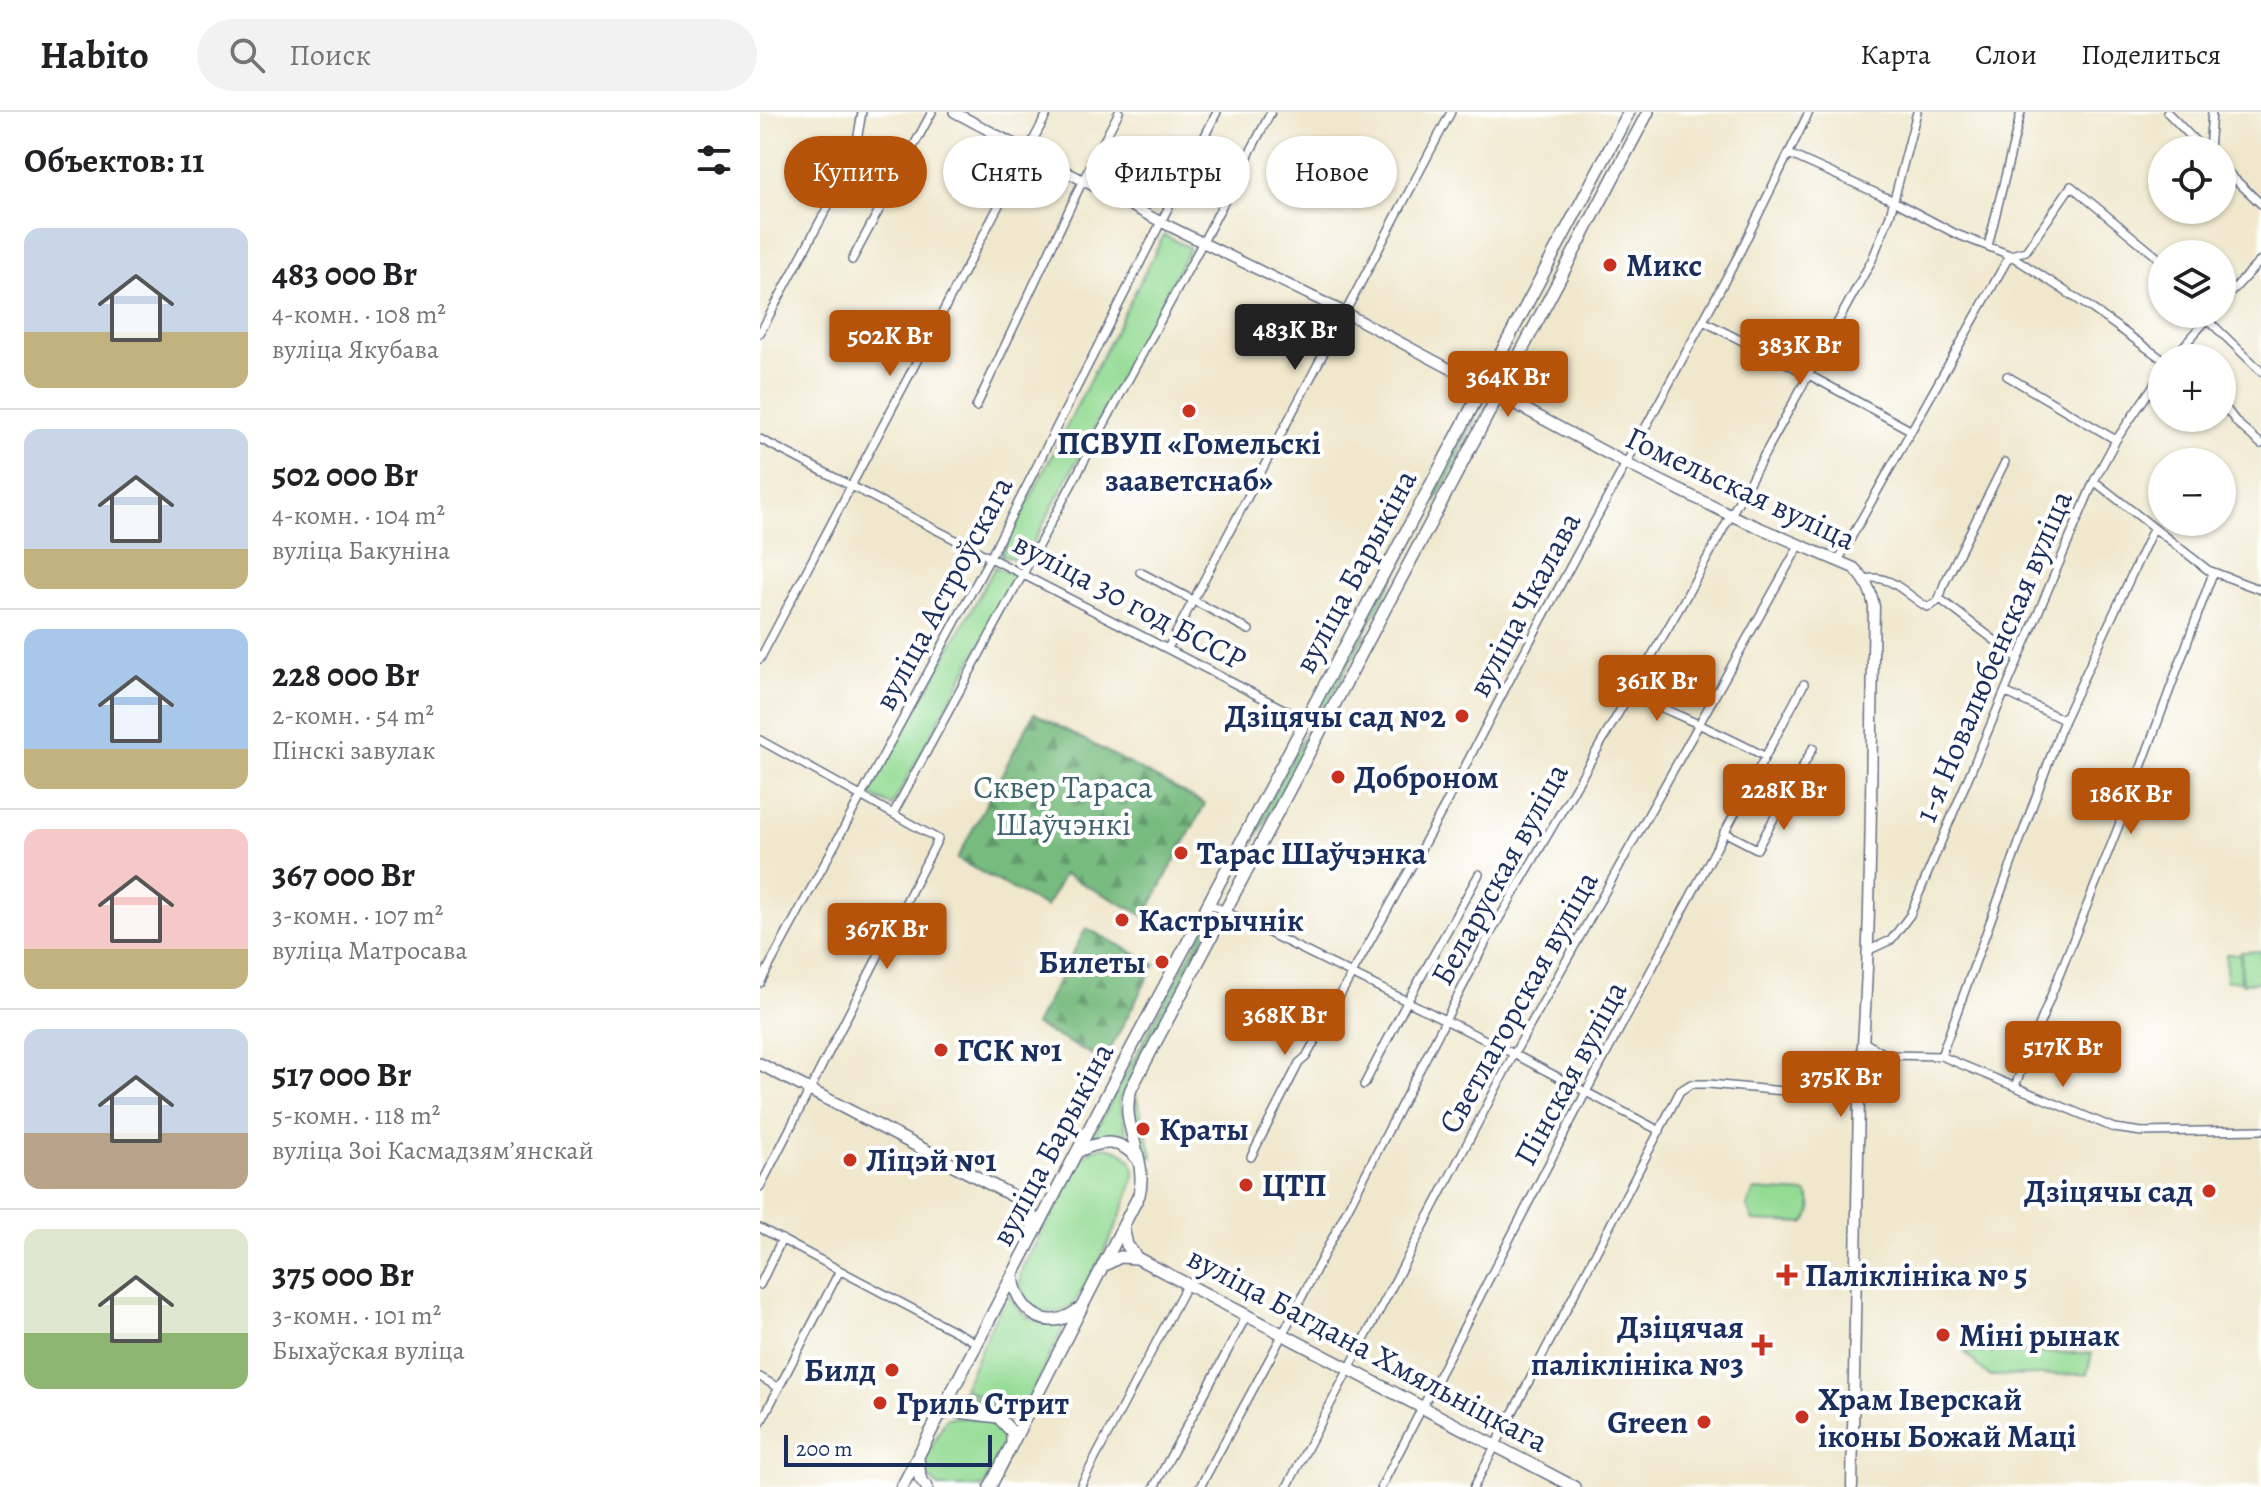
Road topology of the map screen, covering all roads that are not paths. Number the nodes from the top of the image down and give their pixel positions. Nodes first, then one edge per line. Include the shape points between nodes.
1 (862, 112) edge
2 (932, 112) edge
3 (954, 112) edge
4 (1048, 112) edge
5 (1119, 112) edge
6 (1217, 112) edge
7 (1271, 112) edge
8 (1451, 112) edge
9 (1629, 112) edge
10 (1648, 112) edge
11 (1809, 112) edge
12 (1917, 112) edge
13 (2021, 112) edge
14 (2167, 112) edge
15 (2212, 112) edge
16 (1001, 136) edge
17 (1035, 136) edge
18 (2192, 136) edge
19 (2208, 136) edge
20 (1789, 154) junction
21 (1070, 173) edge
22 (1083, 180) junction
23 (2236, 180) edge
24 (1894, 201) junction
25 (2261, 204) edge
26 (997, 208) edge
27 (1161, 222) junction
28 (1203, 242) junction
29 (1988, 246) junction
30 (2148, 249) edge
31 (2010, 255) junction
32 (852, 260) dead end
33 (2261, 260) edge
34 (2236, 287) edge
35 (1344, 312) junction
36 (1703, 321) junction
37 (2200, 328) edge
38 (2220, 328) edge
39 (760, 333) edge
40 (2186, 344) edge
41 (2148, 349) edge
42 (2261, 371) edge
43 (1809, 375) junction
44 (2007, 376) dead end
45 (1482, 386) junction
46 (2148, 393) edge
47 (1498, 395) junction
48 (976, 407) dead end
49 (2236, 422) edge
50 (1910, 430) junction
51 (760, 439) edge
52 (2116, 440) junction
53 (2261, 444) edge
54 (2005, 462) dead end
55 (1627, 464) junction
56 (2094, 481) junction
57 (850, 486) junction
58 (1732, 516) junction
59 (2148, 525) edge
60 (2150, 536) edge
61 (2163, 536) edge
62 (1800, 544) junction
63 (991, 556) junction
64 (1838, 561) junction
65 (1140, 572) dead end
66 (1025, 573) junction
67 (2213, 573) junction
68 (1865, 580) junction
69 (2261, 590) edge
70 (1940, 599) junction
71 (1192, 601) junction
72 (1249, 630) dead end
73 (1168, 648) junction
74 (2018, 658) junction
75 (760, 659) edge
76 (1804, 684) dead end
77 (2005, 692) junction
78 (1629, 693) junction
79 (1305, 720) junction
80 (2064, 720) junction
81 (1698, 726) junction
82 (760, 740) edge
83 (1813, 748) dead end
84 (1764, 756) junction
85 (862, 796) junction
86 (894, 812) junction
87 (1724, 832) junction
88 (1479, 874) dead end
89 (1208, 903) junction
90 (1224, 911) junction
91 (1867, 951) junction
92 (1351, 974) junction
93 (760, 983) edge
94 (1407, 1002) junction
95 (1446, 1022) junction
96 (1864, 1042) junction
97 (1514, 1054) junction
98 (1941, 1056) junction
99 (760, 1064) edge
100 (1364, 1085) dead end
101 (2015, 1086) junction
102 (808, 1090) junction
103 (1586, 1092) junction
104 (1859, 1098) junction
105 (2261, 1130) edge
106 (1660, 1131) junction
107 (1078, 1151) junction
108 (1251, 1157) dead end
109 (1141, 1165) junction
110 (760, 1187) edge
111 (1059, 1189) junction
112 (1028, 1204) junction
113 (1123, 1227) junction
114 (760, 1228) edge
115 (782, 1239) junction
116 (1031, 1241) junction
117 (1137, 1258) junction
118 (1102, 1267) junction
119 (839, 1272) junction
120 (1013, 1274) junction
121 (1187, 1284) junction
122 (760, 1285) edge
123 (1084, 1305) junction
124 (1247, 1315) junction
125 (1283, 1334) junction
126 (973, 1340) junction
127 (1350, 1369) junction
128 (760, 1377) edge
129 (779, 1388) junction
130 (1423, 1408) junction
131 (940, 1415) junction
132 (760, 1424) edge
133 (1496, 1446) junction
134 (1011, 1447) junction
135 (918, 1456) junction
136 (994, 1484) edge
137 (902, 1487) edge
138 (927, 1487) edge
139 (1080, 1487) edge
140 (1154, 1487) edge
141 (1200, 1487) edge
142 (1287, 1487) edge
143 (1381, 1487) edge
144 (1474, 1487) edge
145 (1574, 1487) edge
146 (1852, 1487) edge

1 - 39 street via 854,158
2 - 32 street
3 - 16 street, Гомельская вуліца
4 - 17 street
5 - 22 street
6 - 27 street, вуліца Астроўскага
7 - 28 street, вуліца Астроўскага
8 - 35 street
9 - 45 main road, вуліца Барыкіна
10 - 47 main road, вуліца Барыкіна
11 - 20 street, вуліца Чкалава
12 - 24 street, Беларуская вуліца
13 - 29 street
14 - 18 street
15 - 19 street
20 - 24 street
20 - 36 street, вуліца Чкалава
21 - 22 street, Гомельская вуліца
22 - 27 street, Гомельская вуліца
22 - 48 street
23 - 25 street
24 - 29 street
24 - 43 street, Беларуская вуліца via 1872,260
26 - 57 street
27 - 28 street, Гомельская вуліца
27 - 63 street, вуліца Астроўскага
28 - 35 street, Гомельская вуліца
28 - 66 street, вуліца Астроўскага
29 - 31 street
30 - 31 street via 2071,186 2026,251
31 - 41 street
31 - 50 street
33 - 34 street
35 - 45 street, Гомельская вуліца
35 - 71 street
36 - 43 street
36 - 55 street, вуліца Чкалава
37 - 40 street
38 - 42 street
43 - 50 street
43 - 58 street, Беларуская вуліца
44 - 52 street
45 - 47 main road, Гомельская вуліца
45 - 79 main road, вуліца Барыкіна
46 - 52 street, 1-я Новалюбенская вуліца
47 - 55 main road, Гомельская вуліца
47 - 90 main road, вуліца Барыкіна
49 - 53 street
50 - 64 street
51 - 57 street, вуліца 30 год БССР
52 - 56 street, 1-я Новалюбенская вуліца
54 - 70 street
55 - 58 main road, Гомельская вуліца
55 - 92 street, вуліца Чкалава
56 - 59 street
56 - 74 street, 1-я Новалюбенская вуліца
57 - 63 street, вуліца 30 год БССР
57 - 75 street
58 - 62 main road, Гомельская вуліца
58 - 78 street, Беларуская вуліца
60 - 80 street
61 - 67 street
62 - 64 main road, Гомельская вуліца
62 - 81 street, Светлагорская вуліца
63 - 66 street, вуліца 30 год БССР
63 - 85 street, вуліца Астроўскага
64 - 68 main road, Гомельская вуліца
65 - 71 street
66 - 73 street, вуліца 30 год БССР
66 - 86 street, вуліца Астроўскага
67 - 69 street
67 - 101 street
68 - 70 street via 1888,580 1927,607
68 - 91 main road via 1874,607
70 - 74 street
71 - 72 street
71 - 73 street
73 - 79 street, вуліца 30 год БССР
74 - 77 street, 1-я Новалюбенская вуліца
76 - 84 street, Пінская вуліца
77 - 80 street
77 - 91 street, 1-я Новалюбенская вуліца via 1910,915 1891,940
78 - 81 street
78 - 95 street, Беларуская вуліца via 1489,936
79 - 89 main road, вуліца Барыкіна
80 - 98 street
81 - 84 street
81 - 97 street, Светлагорская вуліца
82 - 85 street
83 - 87 street via 1757,849
84 - 87 street, Пінская вуліца
85 - 86 street
85 - 93 street, вуліца Астроўскага
86 - 102 street via 938,839
87 - 103 street, Пінская вуліца
88 - 94 street
89 - 90 street
89 - 107 main road, вуліца Барыкіна
90 - 92 street
90 - 109 main road, вуліца Барыкіна via 1127,1097
91 - 96 main road
92 - 94 street
92 - 108 street, вуліца Чкалава
94 - 95 street
94 - 100 street
95 - 97 street
95 - 125 street, Беларуская вуліца
96 - 98 street via 1887,1055
96 - 104 main road
97 - 103 street
97 - 127 street, Светлагорская вуліца
98 - 101 street
99 - 102 main road
101 - 105 street via 2114,1128
102 - 110 street
102 - 112 main road
103 - 106 street
103 - 130 street, Пінская вуліца
104 - 106 street via 1691,1084 1680,1091
104 - 146 main road
106 - 133 street
107 - 109 main road via 1111,1142
107 - 111 main road, вуліца Барыкіна
109 - 113 main road, вуліца Барыкіна via 1139,1195
111 - 112 main road
111 - 116 main road, вуліца Барыкіна
112 - 116 main road
113 - 117 main road
113 - 118 main road, вуліца Барыкіна
114 - 115 street
115 - 119 street
115 - 122 street
116 - 120 main road, вуліца Барыкіна
117 - 118 main road via 1120,1257
117 - 121 main road, вуліца Багдана Хмяльніцкага
118 - 123 main road, вуліца Барыкіна
119 - 126 street
119 - 129 street
120 - 123 main road via 1018,1299 1040,1317 1066,1318
120 - 126 main road, вуліца Барыкіна
121 - 124 main road, вуліца Багдана Хмяльніцкага
121 - 139 street
123 - 134 main road, вуліца Барыкіна
124 - 125 main road, вуліца Багдана Хмяльніцкага
124 - 140 street
125 - 127 main road, вуліца Багдана Хмяльніцкага
125 - 141 street, Беларуская вуліца
126 - 131 main road, вуліца Барыкіна
127 - 130 main road, вуліца Багдана Хмяльніцкага
127 - 142 street, Светлагорская вуліца
128 - 129 street
129 - 132 street
130 - 133 main road, вуліца Багдана Хмяльніцкага
130 - 143 street, Пінская вуліца
131 - 134 main road via 951,1411 998,1417 1012,1432
131 - 135 main road, вуліца Барыкіна
133 - 144 street
133 - 145 main road, вуліца Багдана Хмяльніцкага
134 - 136 main road, вуліца Барыкіна
135 - 137 main road, вуліца Барыкіна
135 - 138 main road via 920,1478

